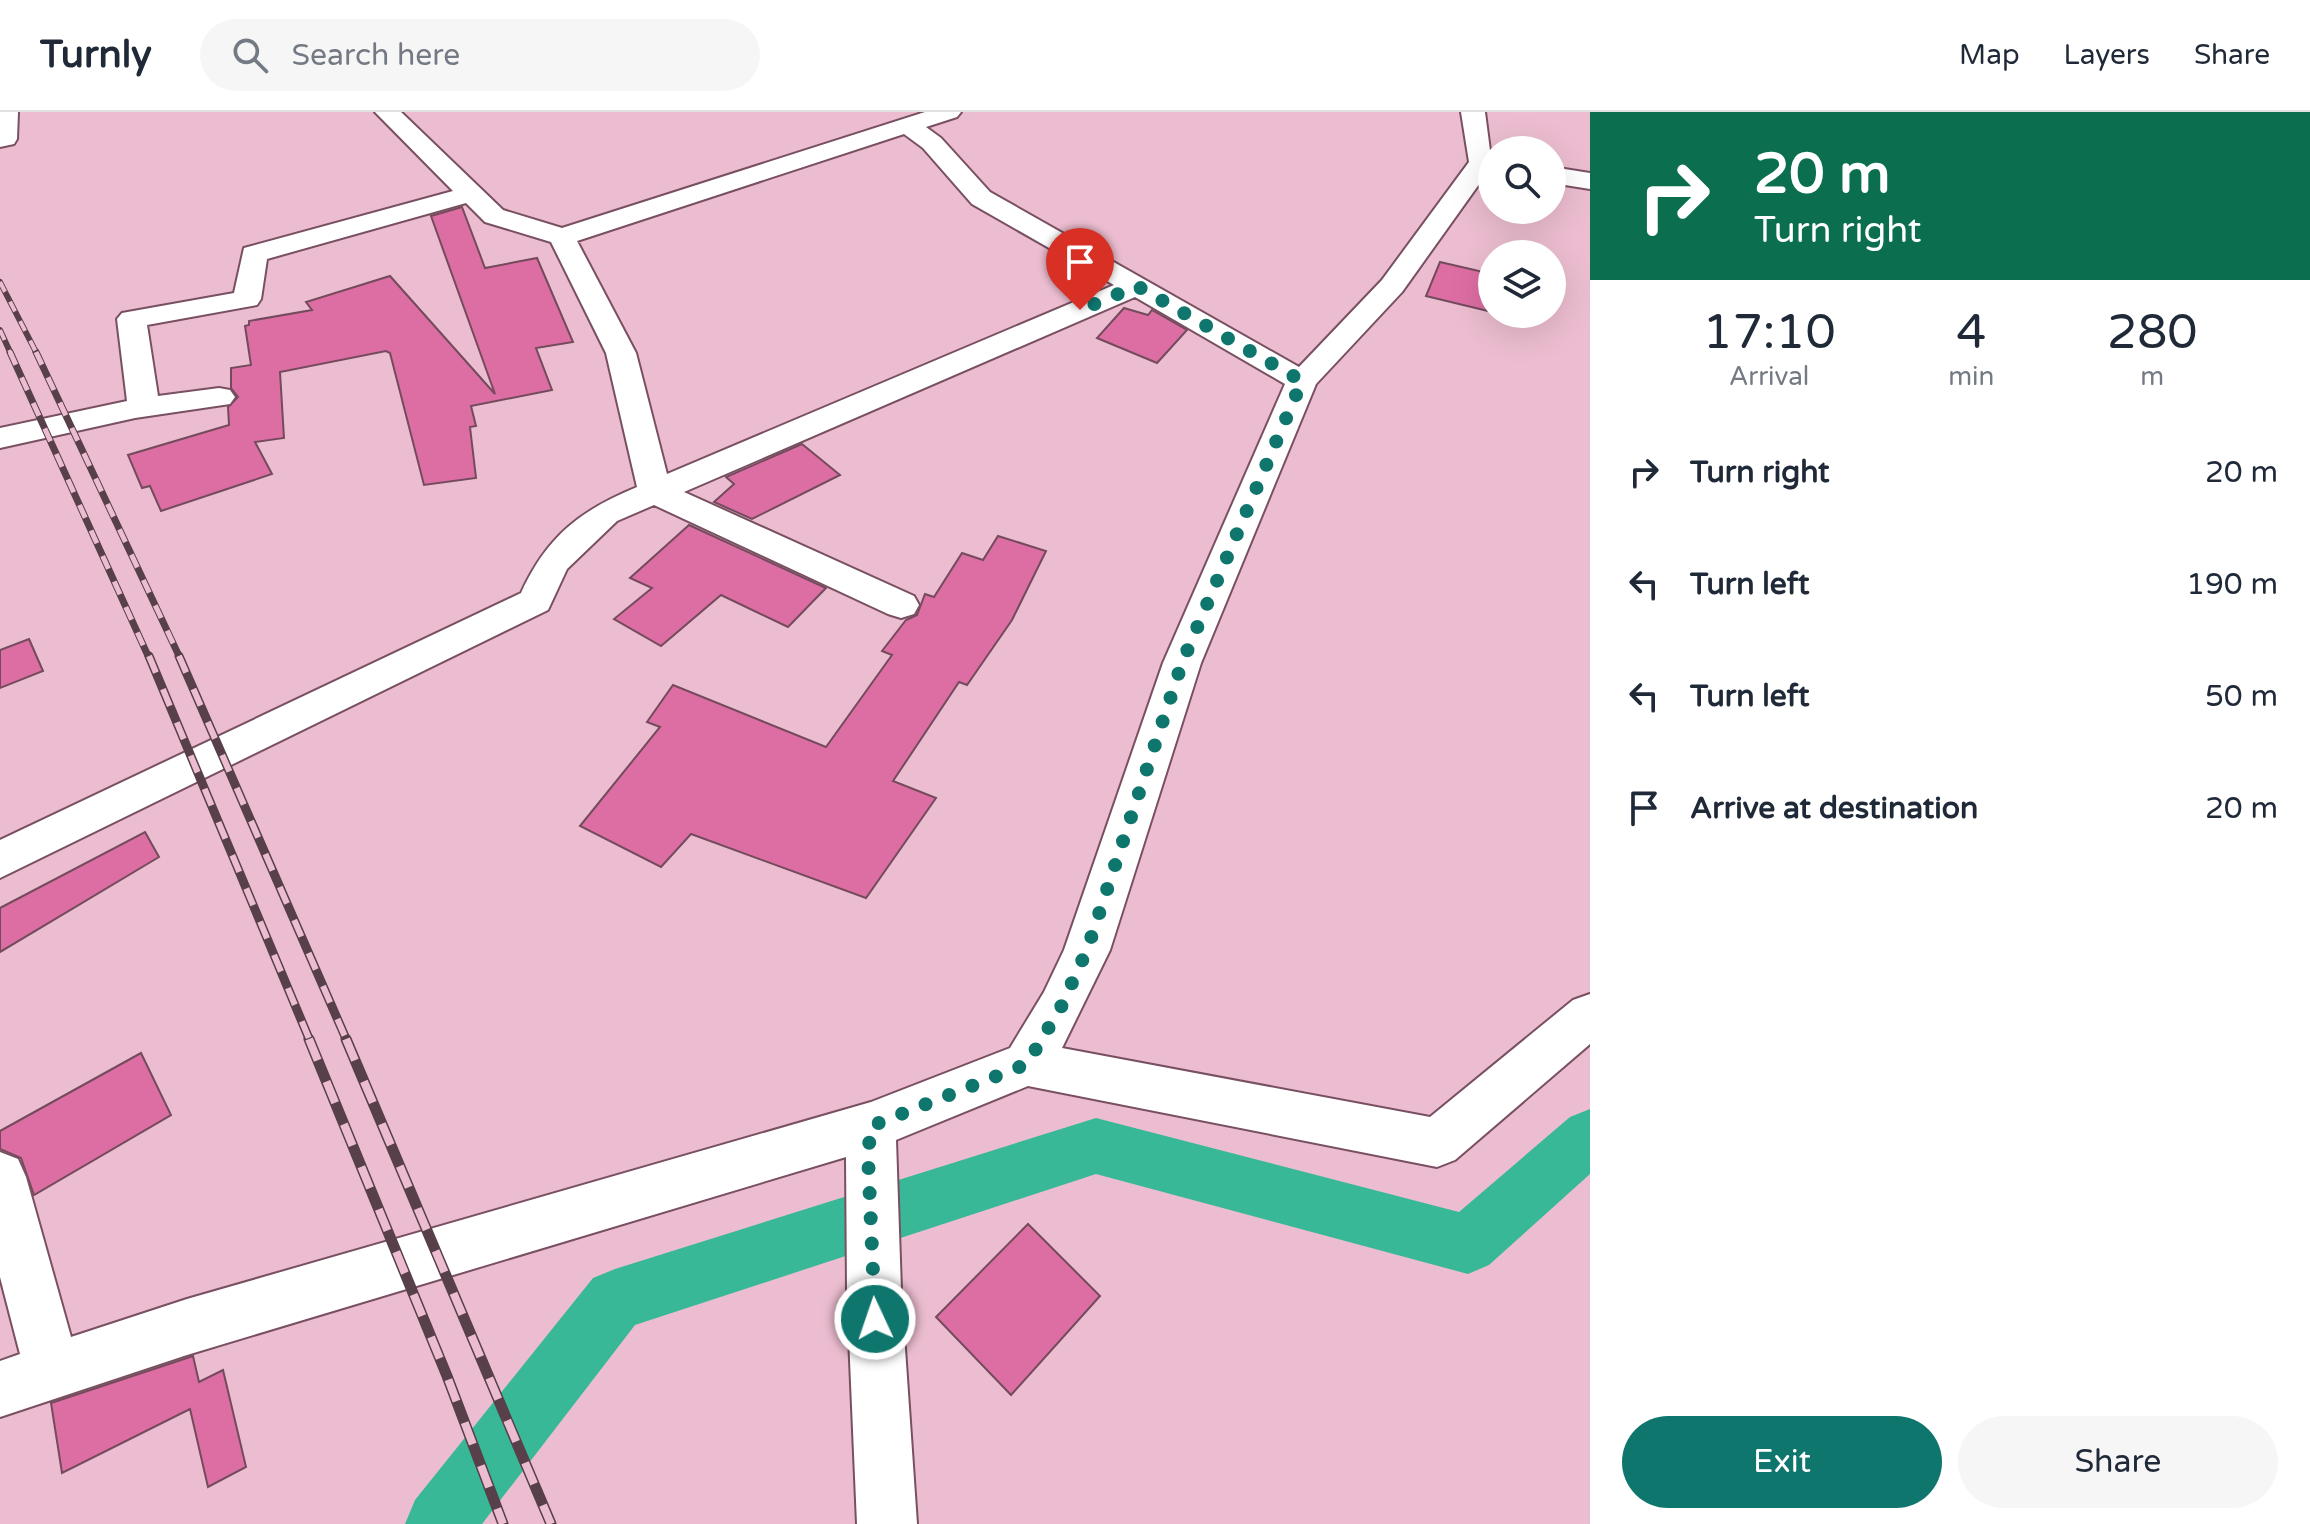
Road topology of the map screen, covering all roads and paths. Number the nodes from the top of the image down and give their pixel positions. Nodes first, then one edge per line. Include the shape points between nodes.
1 (6, 112) edge
2 (387, 112) edge
3 (949, 112) edge
4 (1473, 112) edge
5 (910, 127) junction
6 (1480, 136) edge
7 (0, 140) edge
8 (1478, 175) edge
9 (1566, 177) edge
10 (1590, 181) edge
11 (471, 194) junction
12 (562, 237) junction
13 (1137, 286) junction
14 (1302, 381) junction
15 (219, 397) dead end
16 (144, 408) junction
17 (0, 438) edge
18 (655, 492) junction
19 (901, 605) dead end
20 (0, 860) edge
21 (1590, 1015) edge
22 (1027, 1064) junction
23 (870, 1140) junction
24 (0, 1177) edge
25 (53, 1373) junction
26 (0, 1389) edge
27 (887, 1524) edge

1 - 7 street via 5,139
2 - 11 street
3 - 5 street
4 - 6 street
5 - 12 street
5 - 13 street via 932,143 981,198
8 - 14 street via 1392,286
9 - 10 street
11 - 12 street via 494,216
11 - 16 street via 254,254 247,299 132,319
12 - 18 street via 621,353
13 - 14 street
13 - 18 street
14 - 22 street via 1182,663 1087,950
15 - 16 street
16 - 17 street
18 - 19 street
18 - 20 street via 605,513 552,563 535,601
21 - 22 street via 1437,1143
22 - 23 street
23 - 25 street via 187,1327
23 - 27 street
24 - 25 street
25 - 26 street

